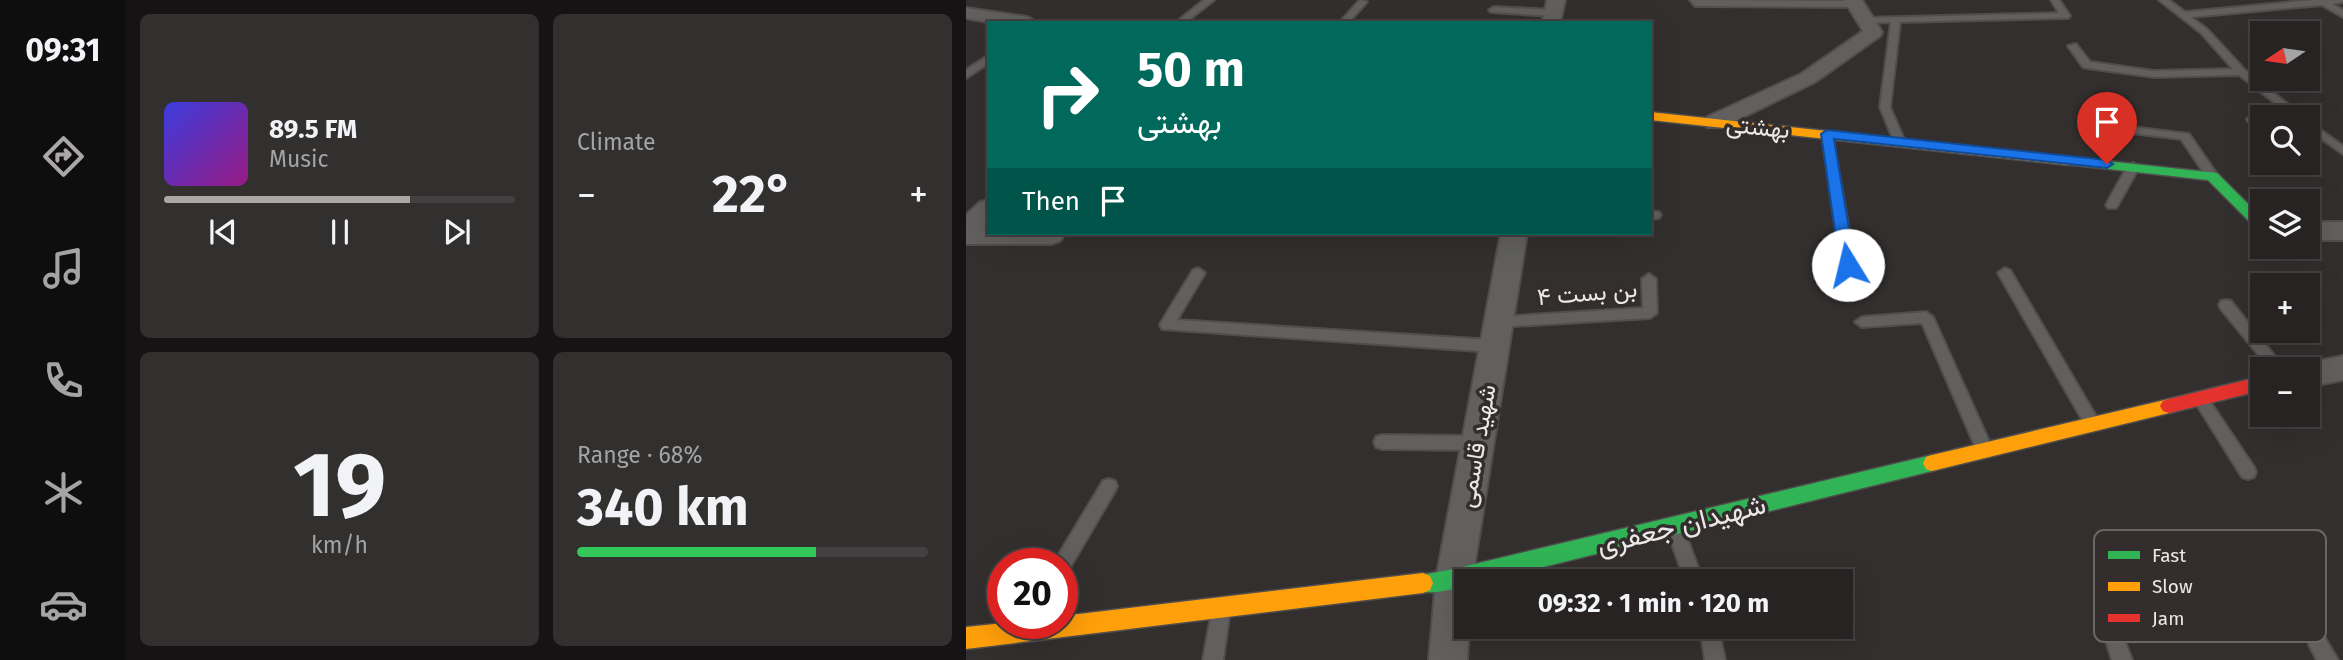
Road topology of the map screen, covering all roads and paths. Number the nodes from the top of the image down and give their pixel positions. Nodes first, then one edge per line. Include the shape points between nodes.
1 (1210, 0) edge
2 (1694, 0) edge
3 (2055, 0) edge
4 (2163, 0) edge
5 (2342, 0) edge
6 (1363, 2) edge
7 (2325, 3) junction
8 (1858, 8) edge
9 (1493, 10) dead end
10 (1553, 12) edge
11 (966, 13) edge
12 (2185, 15) junction
13 (2343, 15) edge
14 (1896, 20) junction
15 (1016, 21) edge
16 (1182, 21) edge
17 (1345, 21) edge
18 (2073, 46) dead end
19 (987, 59) edge
20 (2241, 72) junction
21 (966, 75) edge
22 (2111, 99) dead end
23 (2284, 105) edge
24 (1652, 116) edge
25 (1715, 122) junction
26 (2320, 133) edge
27 (1827, 134) junction
28 (1899, 142) junction
29 (2343, 151) edge
30 (2133, 167) junction
31 (2212, 176) junction
32 (2112, 205) dead end
33 (987, 210) edge
34 (2250, 214) edge
35 (966, 228) edge
36 (2320, 231) edge
37 (2343, 231) edge
38 (966, 235) edge
39 (1051, 235) dead end
40 (1514, 235) edge
41 (1848, 265) dead end
42 (1198, 273) dead end
43 (2005, 273) dead end
44 (1649, 279) dead end
45 (2226, 305) dead end
46 (1862, 322) dead end
47 (1495, 334) junction
48 (2268, 357) edge
49 (2343, 368) edge
50 (2320, 373) edge
51 (2250, 386) edge
52 (2199, 397) junction
53 (2092, 423) junction
54 (1382, 442) dead end
55 (1478, 443) junction
56 (1984, 449) junction
57 (2248, 472) dead end
58 (1109, 486) dead end
59 (1674, 525) junction
60 (1072, 548) edge
61 (1456, 569) edge
62 (1495, 569) edge
63 (1690, 569) edge
64 (1454, 579) joint
65 (1222, 608) junction
66 (1078, 622) edge
67 (987, 634) edge
68 (966, 638) edge
69 (1711, 639) edge
70 (1213, 660) edge
71 (1448, 660) edge
72 (1715, 660) edge

1 - 16 lane
2 - 8 lane
3 - 14 lane via 2065,16
4 - 12 lane
5 - 7 lane
6 - 17 lane
7 - 12 lane
7 - 13 lane
8 - 14 lane
8 - 25 street via 1873,32 1808,78
9 - 10 lane
11 - 15 street
12 - 20 lane
14 - 28 lane via 1885,107
18 - 20 lane via 2087,65 2154,74
19 - 21 lane
20 - 23 lane
22 - 31 lane via 2127,130 2185,136
24 - 25 street, بهشتی
25 - 27 street, بهشتی
26 - 29 lane
27 - 28 street, بهشتی
27 - 41 lane
28 - 30 street, بهشتی
30 - 31 street, بهشتی
30 - 32 lane
31 - 34 street
33 - 35 street
36 - 37 street
38 - 39 street
40 - 47 street, شهید قاسمی
42 - 47 lane via 1167,325
43 - 53 lane
44 - 47 lane, بن بست ۴ via 1650,313
45 - 48 lane
46 - 56 lane via 1926,317
47 - 55 street, شهید قاسمی
49 - 50 street
51 - 52 street, شهیدان جعفری
52 - 53 street, شهیدان جعفری
52 - 57 lane
53 - 56 street, شهیدان جعفری
54 - 55 lane
55 - 61 street, شهید قاسمی
56 - 59 street, شهیدان جعفری
58 - 60 lane
59 - 62 street, شهیدان جعفری
59 - 63 lane
64 - 65 street, شهیدان جعفری
64 - 71 street, شهید قاسمی
65 - 66 street, شهیدان جعفری
65 - 70 lane
67 - 68 street, شهیدان جعفری
69 - 72 lane

